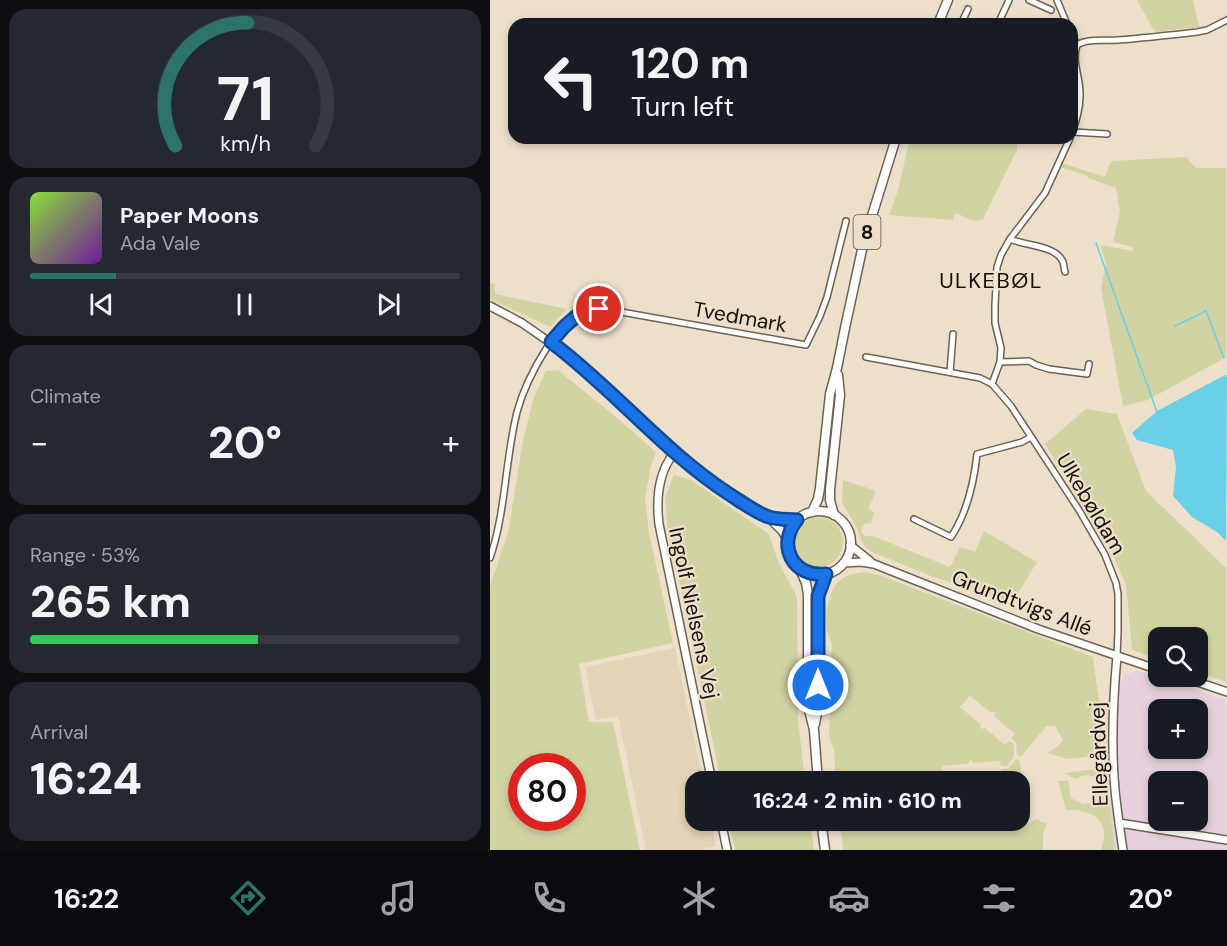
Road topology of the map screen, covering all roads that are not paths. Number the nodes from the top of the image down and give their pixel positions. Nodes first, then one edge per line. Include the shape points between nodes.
1 (948, 0) edge
2 (1009, 0) edge
3 (1029, 0) edge
4 (1057, 0) edge
5 (968, 9) dead end
6 (1051, 10) dead end
7 (940, 18) edge
8 (965, 18) edge
9 (1001, 18) edge
10 (1064, 18) edge
11 (1226, 20) edge
12 (1078, 44) edge
13 (1078, 82) edge
14 (1078, 111) edge
15 (1078, 133) edge
16 (1107, 134) dead end
17 (894, 144) edge
18 (1067, 144) edge
19 (846, 221) dead end
20 (1010, 239) junction
21 (1065, 272) dead end
22 (490, 306) edge
23 (953, 334) dead end
24 (551, 342) junction
25 (866, 357) dead end
26 (1000, 362) junction
27 (1089, 364) dead end
28 (837, 368) junction
29 (950, 372) junction
30 (992, 384) junction
31 (1031, 437) junction
32 (674, 453) junction
33 (812, 512) junction
34 (834, 515) junction
35 (768, 517) junction
36 (914, 519) dead end
37 (797, 520) junction
38 (787, 539) junction
39 (850, 545) junction
40 (490, 558) edge
41 (844, 563) junction
42 (874, 564) junction
43 (800, 569) junction
44 (826, 574) junction
45 (1117, 656) junction
46 (1148, 666) edge
47 (1208, 686) edge
48 (1226, 692) edge
49 (814, 730) junction
50 (710, 771) edge
51 (817, 771) edge
52 (1119, 824) junction
53 (723, 831) edge
54 (822, 831) edge
55 (1226, 840) edge
56 (727, 850) edge
57 (825, 850) edge
58 (1123, 850) edge

1 - 7 main road
2 - 9 street
3 - 6 street
4 - 10 street
5 - 8 street
11 - 12 street via 1197,32
13 - 14 street
15 - 16 street
17 - 28 main road, 8 via 863,245
18 - 20 street via 1045,193
19 - 24 street, Tvedmark via 827,297 806,345 599,309 580,313
20 - 21 street via 1057,253
20 - 26 street via 1001,255 995,282
22 - 24 street
23 - 29 street
24 - 32 street
24 - 40 street via 526,385 517,411
25 - 29 street
26 - 27 street via 1029,361 1049,369 1087,374
26 - 30 street
28 - 33 main road, 8 via 830,394 820,488
28 - 34 main road, 8 via 840,395 830,490
29 - 30 street
30 - 31 street, Ulkebøldam
31 - 36 street via 977,454 962,516 951,537
31 - 45 street, Ulkebøldam via 1111,567 1119,605
32 - 35 street via 720,488
32 - 50 street, Ingolf Nielsens Vej via 658,490 657,507
33 - 34 main road
33 - 37 main road
34 - 39 main road, 8 via 845,525
35 - 37 street
35 - 38 street
37 - 38 main road
38 - 43 main road via 789,554
39 - 41 main road
39 - 42 street, Grundtvigs Allé
41 - 42 street, Grundtvigs Allé
41 - 44 main road
42 - 45 street, Grundtvigs Allé
43 - 44 main road
43 - 49 main road via 808,594 808,706
44 - 49 main road via 818,596 818,707
45 - 46 street, Grundtvigs Allé
45 - 52 street, Ellegårdvej via 1113,760
47 - 48 street
49 - 51 main road
52 - 55 street
52 - 58 street, Ellegårdvej
53 - 56 street
54 - 57 main road

